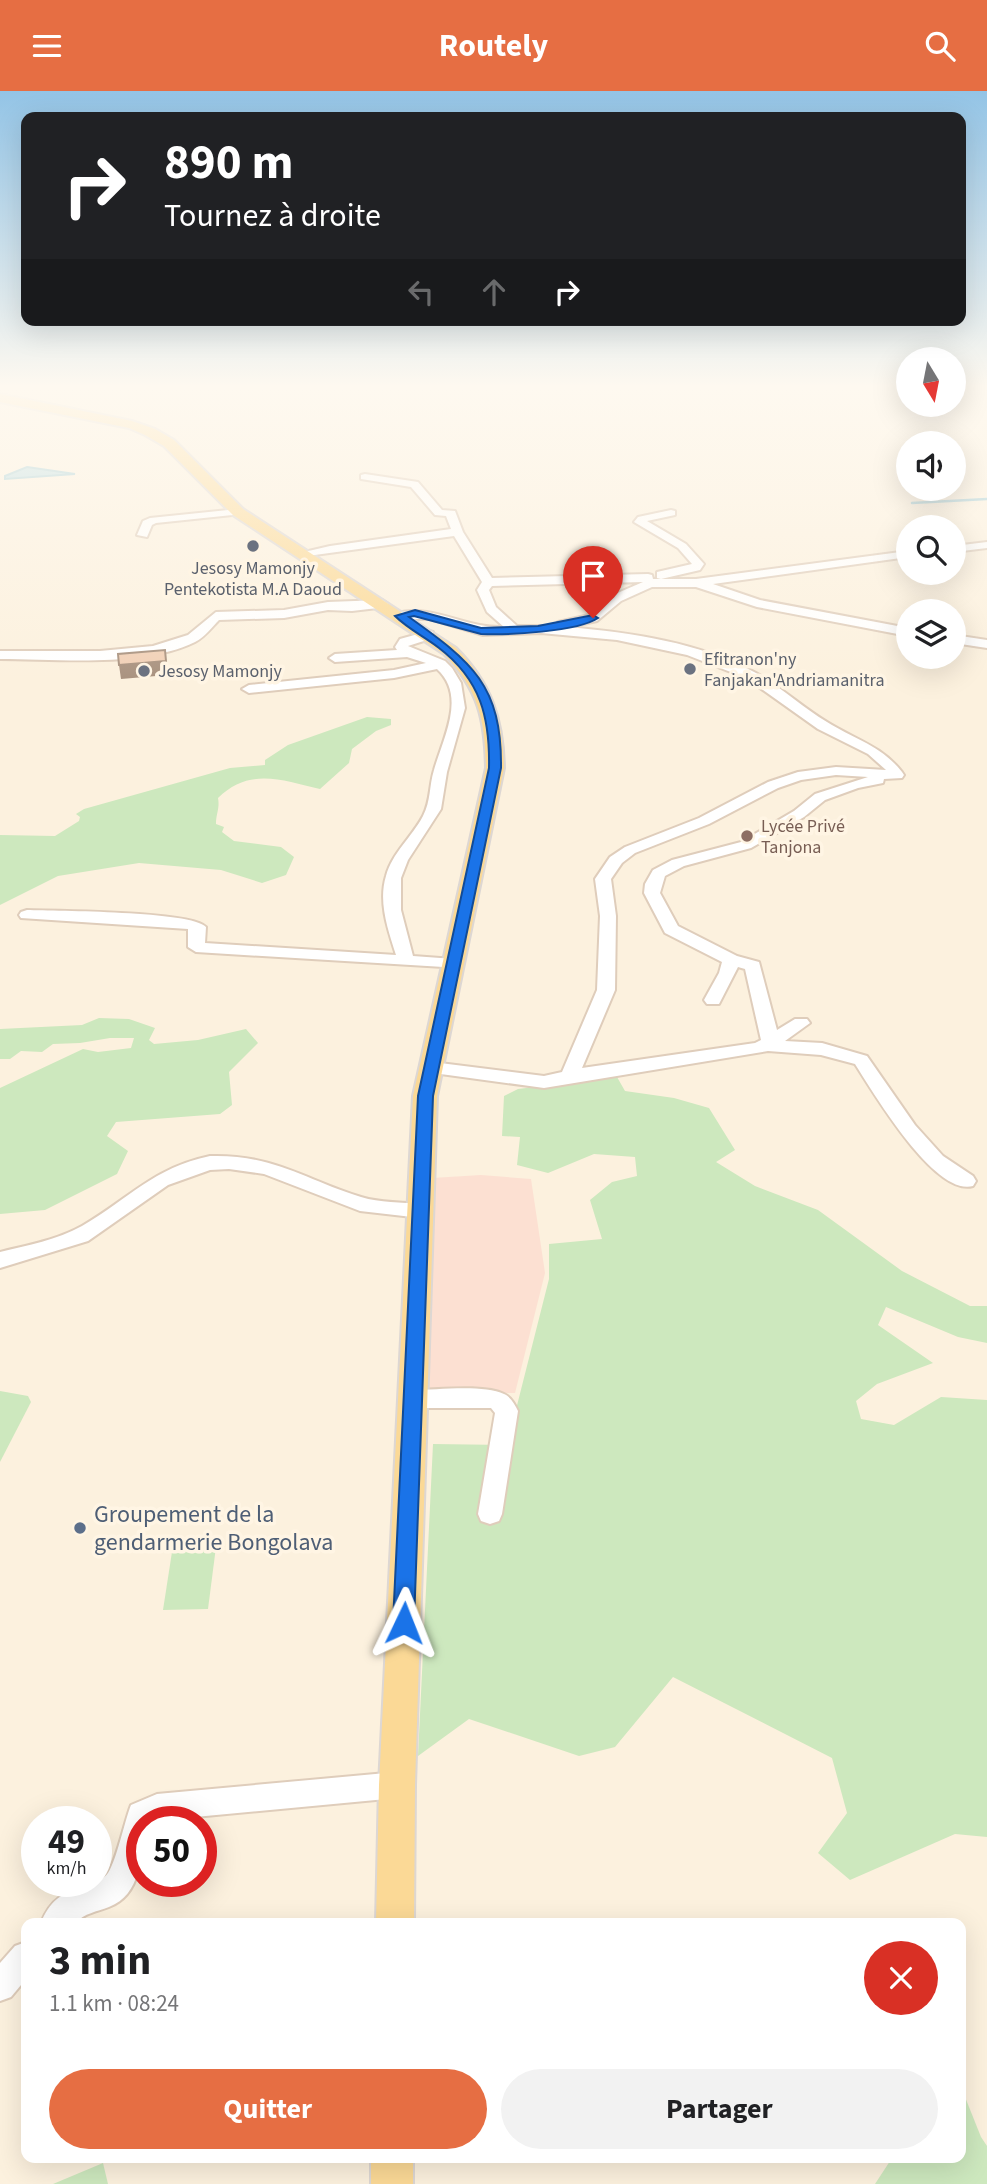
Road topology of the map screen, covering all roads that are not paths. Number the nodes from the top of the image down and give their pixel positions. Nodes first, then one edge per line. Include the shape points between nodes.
1 (212, 486) edge
2 (415, 486) edge
3 (238, 512) junction
4 (671, 513) dead end
5 (457, 532) junction
6 (143, 535) dead end
7 (987, 545) edge
8 (966, 548) edge
9 (304, 555) junction
10 (896, 556) edge
11 (648, 578) junction
12 (488, 582) junction
13 (696, 583) junction
14 (617, 598) junction
15 (382, 604) junction
16 (401, 616) junction
17 (538, 629) junction
18 (514, 630) junction
19 (896, 630) edge
20 (429, 635) junction
21 (966, 641) edge
22 (987, 644) edge
23 (407, 653) junction
24 (0, 655) edge
25 (335, 658) dead end
26 (440, 664) junction
27 (249, 689) dead end
28 (884, 775) junction
29 (27, 915) dead end
30 (731, 960) junction
31 (406, 961) junction
32 (454, 964) junction
33 (713, 1000) dead end
34 (801, 1023) dead end
35 (767, 1043) junction
36 (432, 1068) junction
37 (569, 1076) junction
38 (966, 1181) dead end
39 (421, 1211) junction
40 (0, 1260) edge
41 (413, 1399) junction
42 (491, 1514) dead end
43 (397, 1785) junction
44 (60, 1918) edge
45 (395, 1918) edge
46 (21, 1963) edge
47 (0, 1986) edge
48 (392, 2163) edge
49 (392, 2184) edge

1 - 3 main road
2 - 5 street via 439,513 452,513
3 - 6 street via 154,520 147,523
3 - 9 main road
4 - 11 street via 640,522 682,546 698,564
5 - 9 street
5 - 12 street
7 - 8 street
9 - 15 main road
10 - 13 street
11 - 12 street
11 - 14 street via 620,591
12 - 18 street via 483,590 491,609
13 - 14 street via 650,583
13 - 19 street via 749,602
14 - 17 street via 593,618
15 - 16 main road
15 - 24 street via 216,616 192,638 156,650
16 - 18 street via 415,613 481,631
16 - 20 main road
17 - 18 street
17 - 28 street via 656,643 738,669 826,728 870,748 897,775
20 - 23 street via 405,642 401,647
20 - 32 main road via 468,668 491,711 495,733 495,768
21 - 22 street
23 - 25 street
23 - 26 street
26 - 27 street via 394,674
26 - 31 street via 454,683 457,728 440,775 434,809 393,879 392,917
28 - 30 street via 881,780 820,797 746,845 678,863 659,873 652,894 671,929
28 - 37 street via 836,771 798,776 616,860 603,879 608,916 607,990
29 - 31 street via 191,925 198,927 196,947
30 - 33 street
30 - 35 street via 753,966
31 - 32 street
32 - 36 main road
34 - 35 street
35 - 37 street
35 - 38 street via 822,1049 861,1060 908,1131 936,1161
36 - 37 street via 544,1082
36 - 39 main road via 425,1096
39 - 40 street via 355,1202 292,1174 247,1163 209,1163 170,1175 90,1231
39 - 41 main road
41 - 42 street via 491,1399 507,1411
41 - 43 main road
43 - 44 street via 157,1808 141,1815 120,1881 106,1894 73,1904
43 - 45 main road
46 - 47 street
48 - 49 main road

